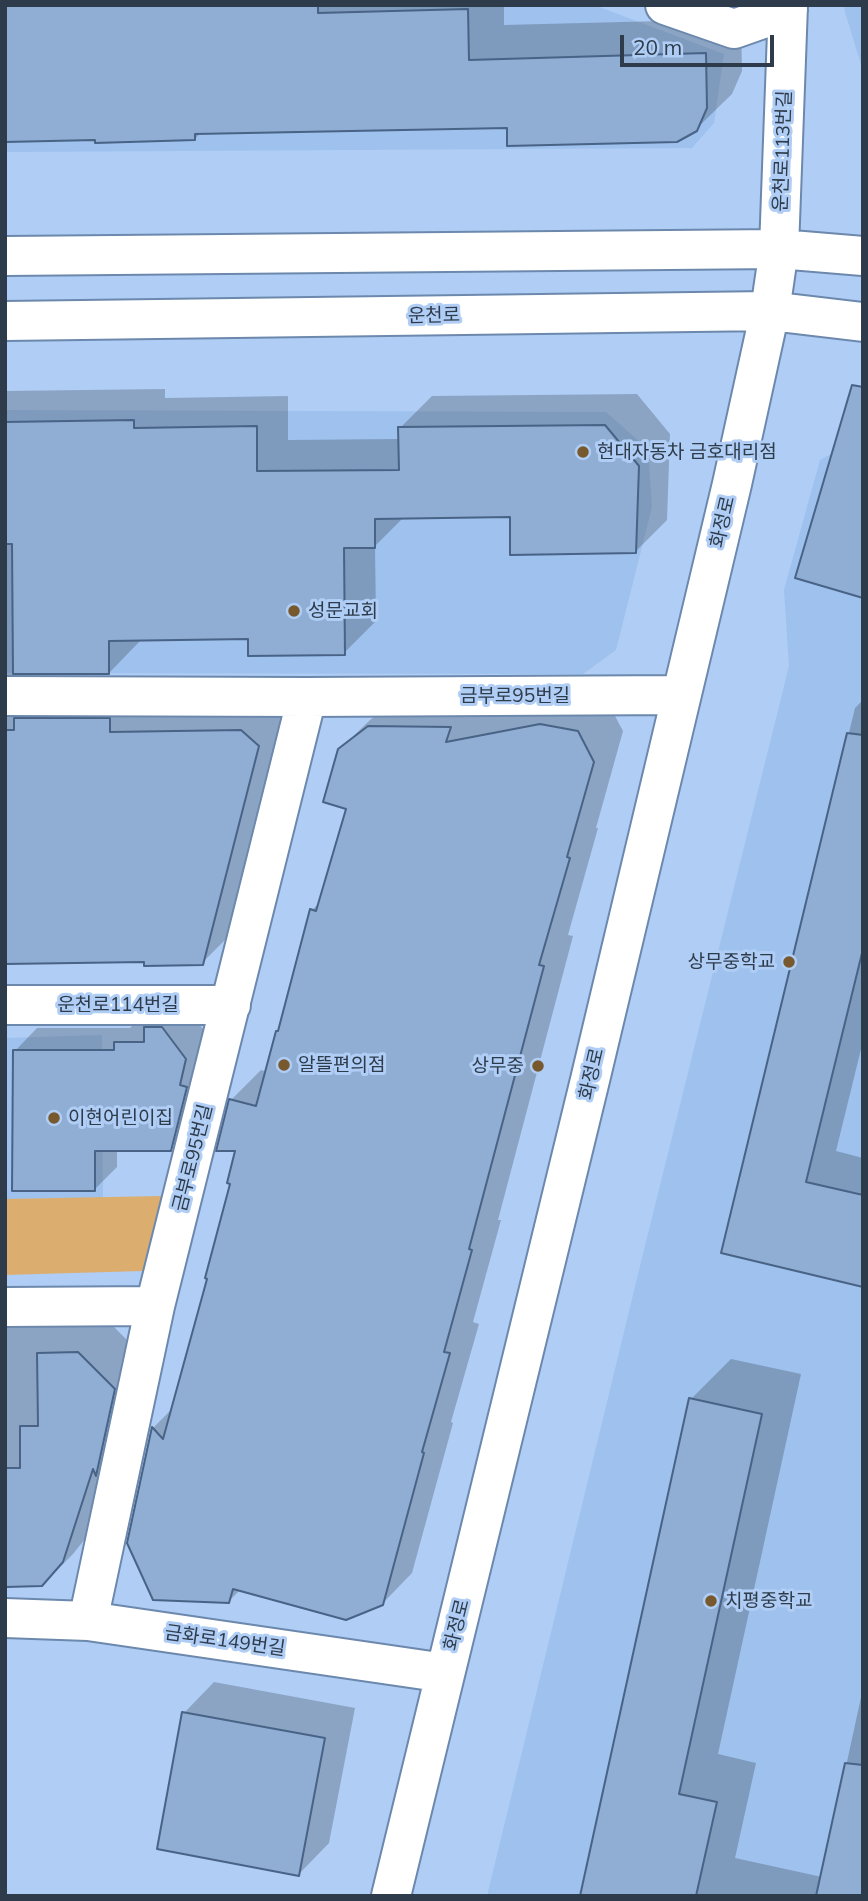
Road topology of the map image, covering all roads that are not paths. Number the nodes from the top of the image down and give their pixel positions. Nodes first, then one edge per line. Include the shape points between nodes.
1 (665, 5) edge
2 (788, 8) edge
3 (779, 249) junction
4 (5, 256) edge
5 (863, 256) edge
6 (770, 311) junction
7 (5, 321) edge
8 (863, 322) edge
9 (681, 695) junction
10 (5, 696) edge
11 (307, 697) junction
12 (5, 1005) edge
13 (231, 1005) junction
14 (155, 1306) junction
15 (5, 1307) edge
16 (5, 1618) edge
17 (88, 1620) junction
18 (445, 1673) junction
19 (391, 1896) edge

1 - 2 street, 운천로113번길 via 734,29
2 - 3 street, 운천로113번길
3 - 4 street
3 - 5 street
3 - 6 street, 화정로
6 - 7 street, 운천로
6 - 8 street, 운천로
6 - 9 street, 화정로
9 - 11 street, 금부로95번길
9 - 18 street, 화정로
10 - 11 street, 금부로95번길
11 - 13 street, 금부로95번길
12 - 13 street, 운천로114번길
13 - 14 street, 금부로95번길
14 - 15 street
14 - 17 street, 금부로95번길
16 - 17 street, 금화로149번길
17 - 18 street, 금화로149번길
18 - 19 street, 화정로

